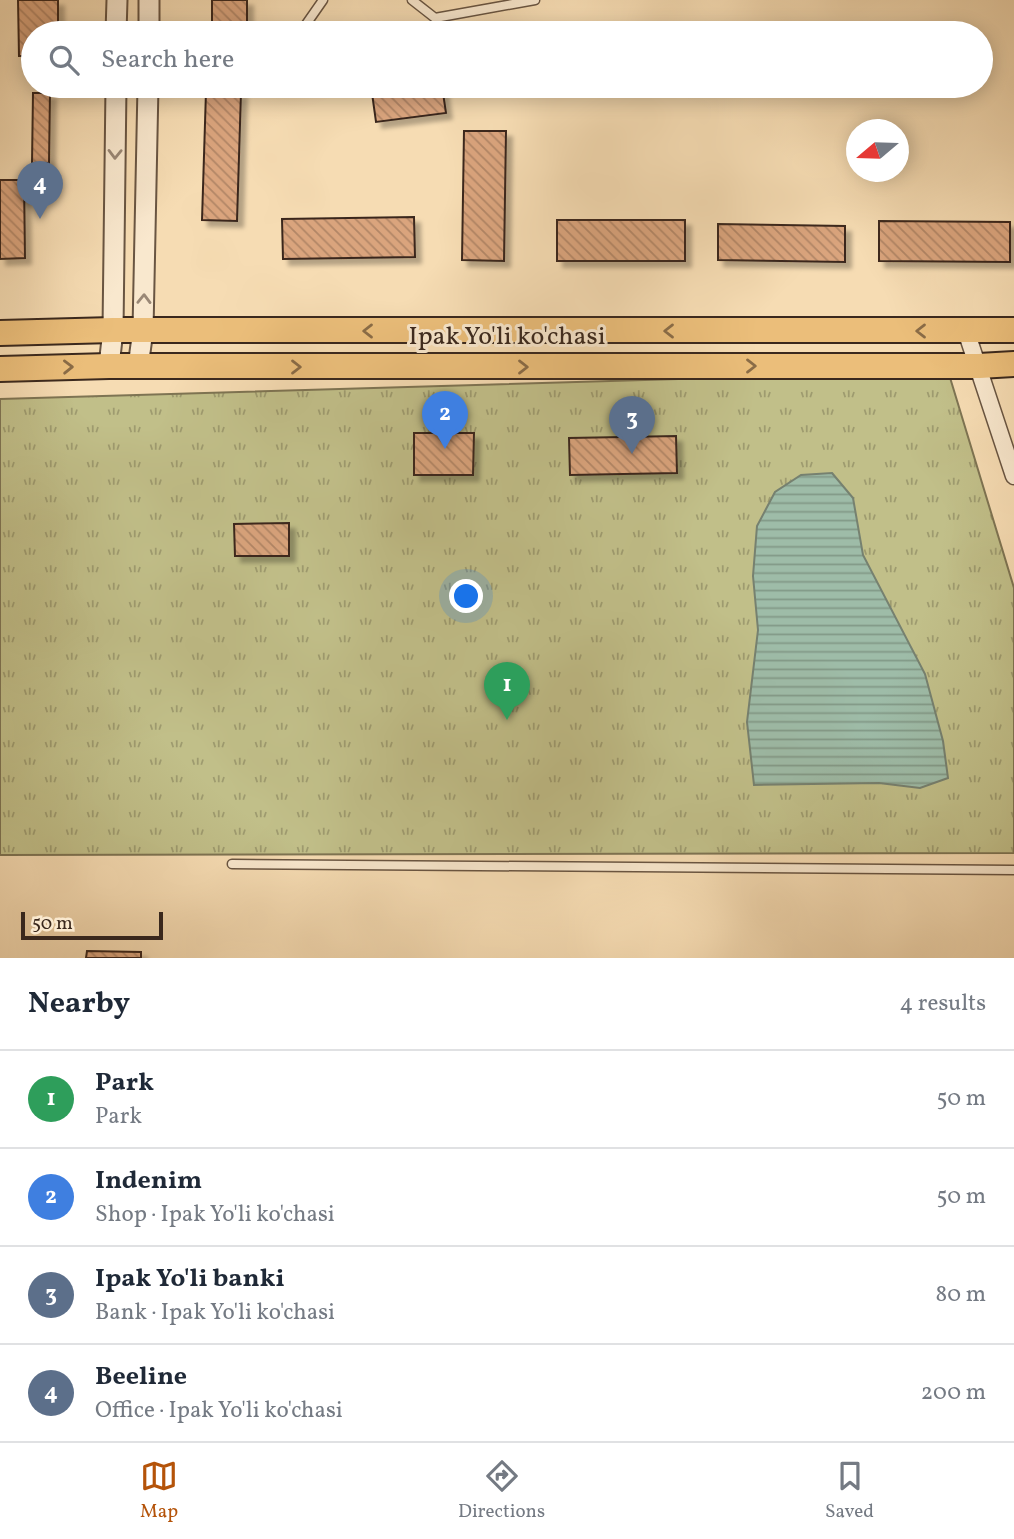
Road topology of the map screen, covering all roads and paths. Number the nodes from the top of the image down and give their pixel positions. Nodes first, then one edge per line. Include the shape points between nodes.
1 (117, 0) edge
2 (149, 0) edge
3 (323, 0) edge
4 (412, 0) edge
5 (535, 0) edge
6 (116, 21) edge
7 (149, 21) edge
8 (308, 21) edge
9 (116, 98) edge
10 (148, 98) edge
11 (113, 330) junction
12 (143, 330) junction
13 (1014, 330) edge
14 (966, 331) junction
15 (0, 333) edge
16 (1014, 364) edge
17 (108, 366) junction
18 (979, 366) junction
19 (138, 367) junction
20 (0, 369) edge
21 (1014, 476) edge
22 (232, 864) dead end
23 (1014, 870) edge

1 - 6 street
2 - 7 street
3 - 8 lane
4 - 5 lane via 435,18
9 -> 11 street
12 -> 10 street
11 - 12 main road, Ipak Yo'li ko'chasi
11 - 15 main road, Ipak Yo'li ko'chasi
11 - 17 street
14 -> 12 main road, Ipak Yo'li ko'chasi
12 - 19 street
13 - 14 main road, Ipak Yo'li ko'chasi
14 - 18 street
16 - 18 main road, Ipak Yo'li ko'chasi
17 - 19 main road, Ipak Yo'li ko'chasi
20 -> 17 main road, Ipak Yo'li ko'chasi
19 -> 18 main road, Ipak Yo'li ko'chasi
18 - 21 street
22 - 23 lane

